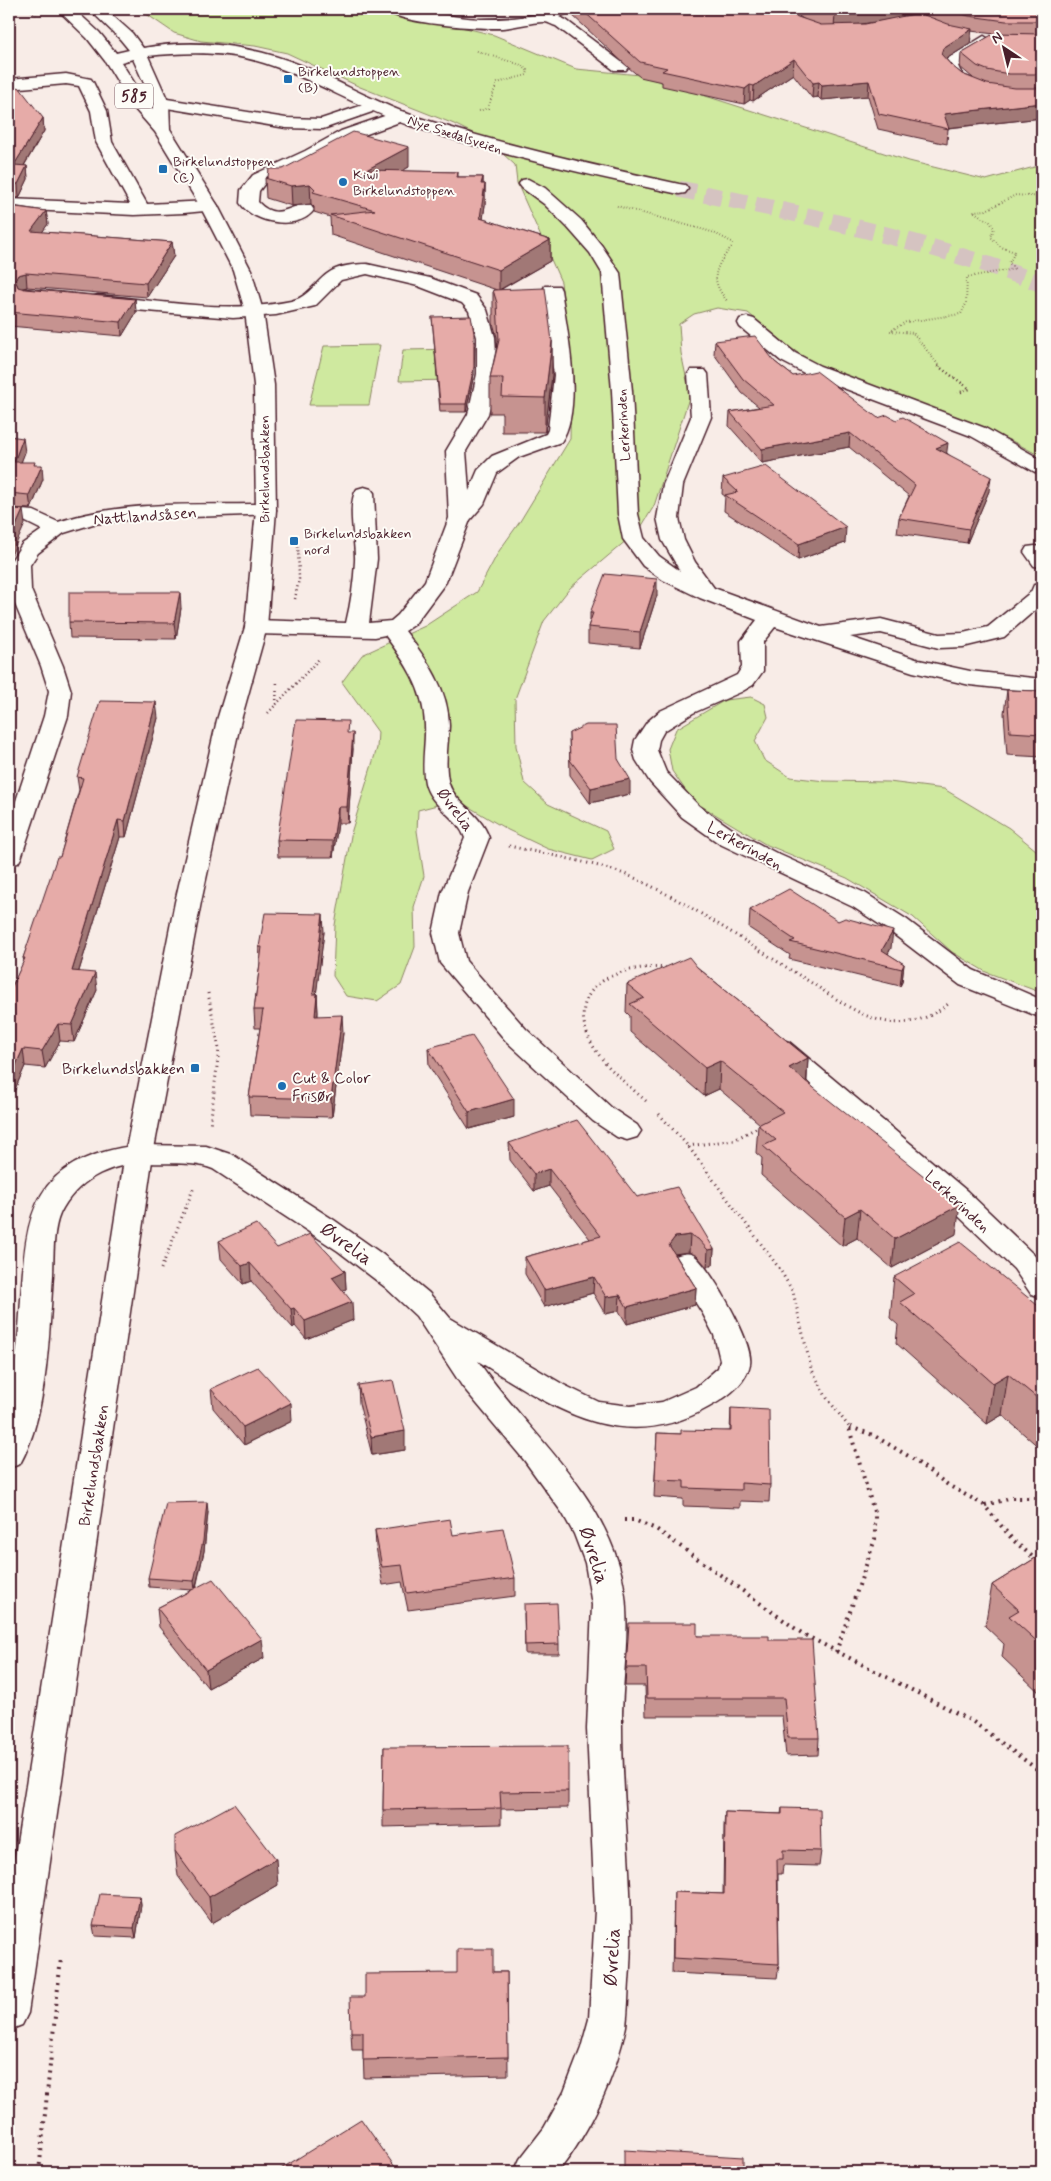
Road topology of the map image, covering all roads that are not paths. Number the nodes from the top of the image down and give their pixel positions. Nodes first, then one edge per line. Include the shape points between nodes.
1 (65, 9) edge
2 (96, 9) edge
3 (393, 9) edge
4 (565, 9) edge
5 (903, 9) edge
6 (547, 17) junction
7 (920, 20) junction
8 (896, 25) edge
9 (984, 41) junction
10 (1000, 43) edge
11 (140, 57) junction
12 (112, 59) junction
13 (620, 67) edge
14 (9, 84) edge
15 (1042, 96) edge
16 (161, 103) junction
17 (375, 106) junction
18 (399, 116) junction
19 (324, 124) junction
20 (162, 129) junction
21 (294, 133) dead end
22 (528, 184) dead end
23 (679, 189) tunnel mouth
24 (9, 204) edge
25 (209, 206) junction
26 (141, 208) junction
27 (305, 210) edge
28 (552, 290) dead end
29 (76, 299) edge
30 (254, 311) junction
31 (747, 323) road end
32 (698, 374) dead end
33 (1042, 468) edge
34 (364, 493) dead end
35 (266, 510) junction
36 (9, 515) edge
37 (460, 518) junction
38 (57, 529) junction
39 (1042, 590) edge
40 (708, 593) junction
41 (772, 618) junction
42 (256, 626) junction
43 (391, 628) junction
44 (350, 629) junction
45 (818, 634) junction
46 (1042, 686) edge
47 (9, 858) edge
48 (1042, 1010) edge
49 (758, 1031) edge
50 (627, 1131) dead end
51 (139, 1154) junction
52 (685, 1262) dead end
53 (1042, 1287) edge
54 (441, 1325) junction
55 (9, 1456) edge
56 (9, 2013) edge
57 (534, 2172) edge

1 - 12 street, 585 via 93,35
2 - 11 street, 585 via 126,36
3 - 6 street via 467,22 525,21
4 - 6 street
5 - 7 street
6 - 13 street
7 - 8 street
7 - 9 street
9 - 10 street
9 - 15 street via 987,43 951,62 949,67 958,81 990,94
11 - 12 street, Nye Sædalsveien
11 - 16 street, Birkelundsbakken / 585
11 - 17 street, Nye Sædalsveien via 239,53 266,58
12 - 20 street, Birkelundsbakken / 585 via 139,104
14 - 26 street via 66,79 85,82 98,111 104,142
16 - 19 street via 286,123
16 - 20 street, Birkelundsbakken / 585
17 - 18 street, Nye Sædalsveien
17 - 19 street
18 - 23 street, Nye Sædalsveien via 510,151
18 - 27 street via 347,134 259,179 250,190 249,203 256,212 269,217 285,218
19 - 21 street
20 - 25 street, Birkelundsbakken / 585
22 - 40 street, Lerkerinden via 539,190 581,232 612,273 628,514 634,539 651,561 670,576
24 - 26 street via 80,215
25 - 26 street
25 - 30 street, Birkelundsbakken / 585 via 242,270
28 - 37 street via 564,376 558,430 554,438 499,460 488,470 474,504
29 - 30 street
30 - 35 street, Birkelundsbakken / 585 via 264,385
30 - 37 street via 296,306 315,296 336,276 367,269 424,282 469,299 478,310 486,337 487,374 478,414 456,451
31 - 33 street via 788,357 813,370 978,432
32 - 40 street via 701,417 674,485 668,518 673,540 685,564
34 - 44 street via 364,586
35 - 38 street, Nattlandsåsen via 136,512 90,518
35 - 42 street, Birkelundsbakken / 585
36 - 38 street via 27,515
37 - 43 street via 435,582 406,620
38 - 47 street, Nattlandsåsen via 30,549 19,565 20,590 60,691 56,716
39 - 45 street via 996,632 963,640 939,641 881,626
40 - 41 street, Lerkerinden
41 - 45 street, Lerkerinden
41 - 48 street, Lerkerinden via 752,641 752,671 746,678 736,686 688,705 658,725 647,739 645,749 651,767 667,790 691,813 722,835 859,900 969,978
42 - 44 street
42 - 51 street, Birkelundsbakken / 585 via 229,720 188,902
43 - 44 street
43 - 50 street, Øvrelia via 416,662 431,690 437,724 437,783 443,796 473,826 477,838 455,892 446,933 453,963 516,1036 603,1115
45 - 46 street, Lerkerinden via 913,665 970,678
49 - 53 street, Lerkerinden via 956,1198 1024,1262
51 - 54 street, Øvrelia via 206,1155 223,1162 379,1266
51 - 55 street, Øvrelia via 108,1158 82,1170 48,1207 41,1233 25,1405
51 - 56 street, Birkelundsbakken / 585
52 - 54 street via 723,1322 732,1342 735,1361 728,1378 711,1393 687,1406 655,1415 599,1414 572,1404
54 - 57 street, Øvrelia via 461,1362 586,1522 600,1558 608,1593 603,1748 613,1883 613,1958 606,2027 587,2086 551,2153

